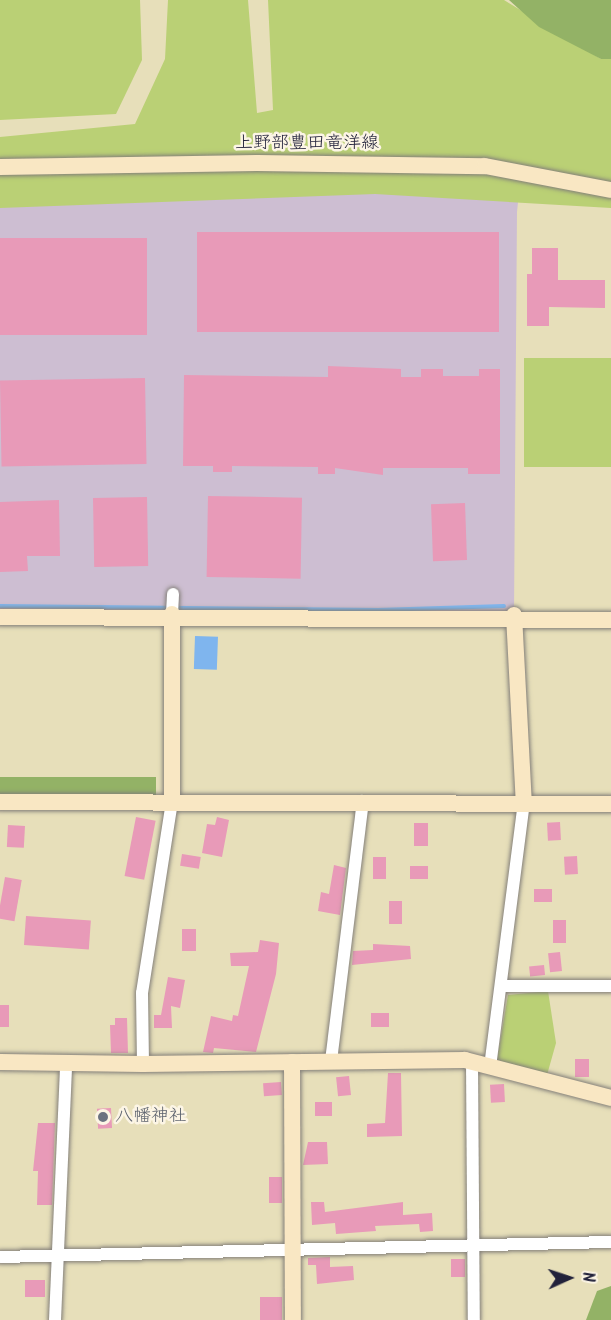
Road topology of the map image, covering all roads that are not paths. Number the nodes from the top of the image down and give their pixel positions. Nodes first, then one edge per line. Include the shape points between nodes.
1 (0, 167) edge
2 (611, 190) edge
3 (173, 594) dead end
4 (0, 617) edge
5 (172, 617) junction
6 (514, 618) junction
7 (611, 620) edge
8 (363, 801) junction
9 (0, 802) edge
10 (172, 802) junction
11 (524, 803) junction
12 (611, 804) edge
13 (501, 986) junction
14 (611, 986) edge
15 (331, 1061) junction
16 (0, 1062) edge
17 (292, 1062) junction
18 (472, 1062) junction
19 (66, 1064) junction
20 (143, 1064) junction
21 (490, 1066) junction
22 (611, 1098) edge
23 (611, 1242) edge
24 (473, 1245) junction
25 (292, 1250) junction
26 (58, 1256) junction
27 (0, 1257) edge
28 (55, 1320) edge
29 (293, 1320) edge
30 (474, 1320) edge

1 - 2 street, 上野部豊田竜洋線 via 257,163 485,166
3 - 5 street
4 - 5 street
5 - 6 street
5 - 10 street
6 - 7 street
6 - 11 street
8 - 10 street
8 - 11 street
8 - 15 street
9 - 10 street
10 - 20 street via 142,993
11 - 12 street
11 - 13 street
13 - 14 street
13 - 21 street
15 - 17 street
15 - 18 street
16 - 19 street
17 - 20 street
17 - 25 street
18 - 21 street
18 - 24 street
19 - 20 street
19 - 26 street
21 - 22 street
23 - 24 street
24 - 25 street
24 - 30 street
25 - 26 street
25 - 29 street
26 - 27 street
26 - 28 street

